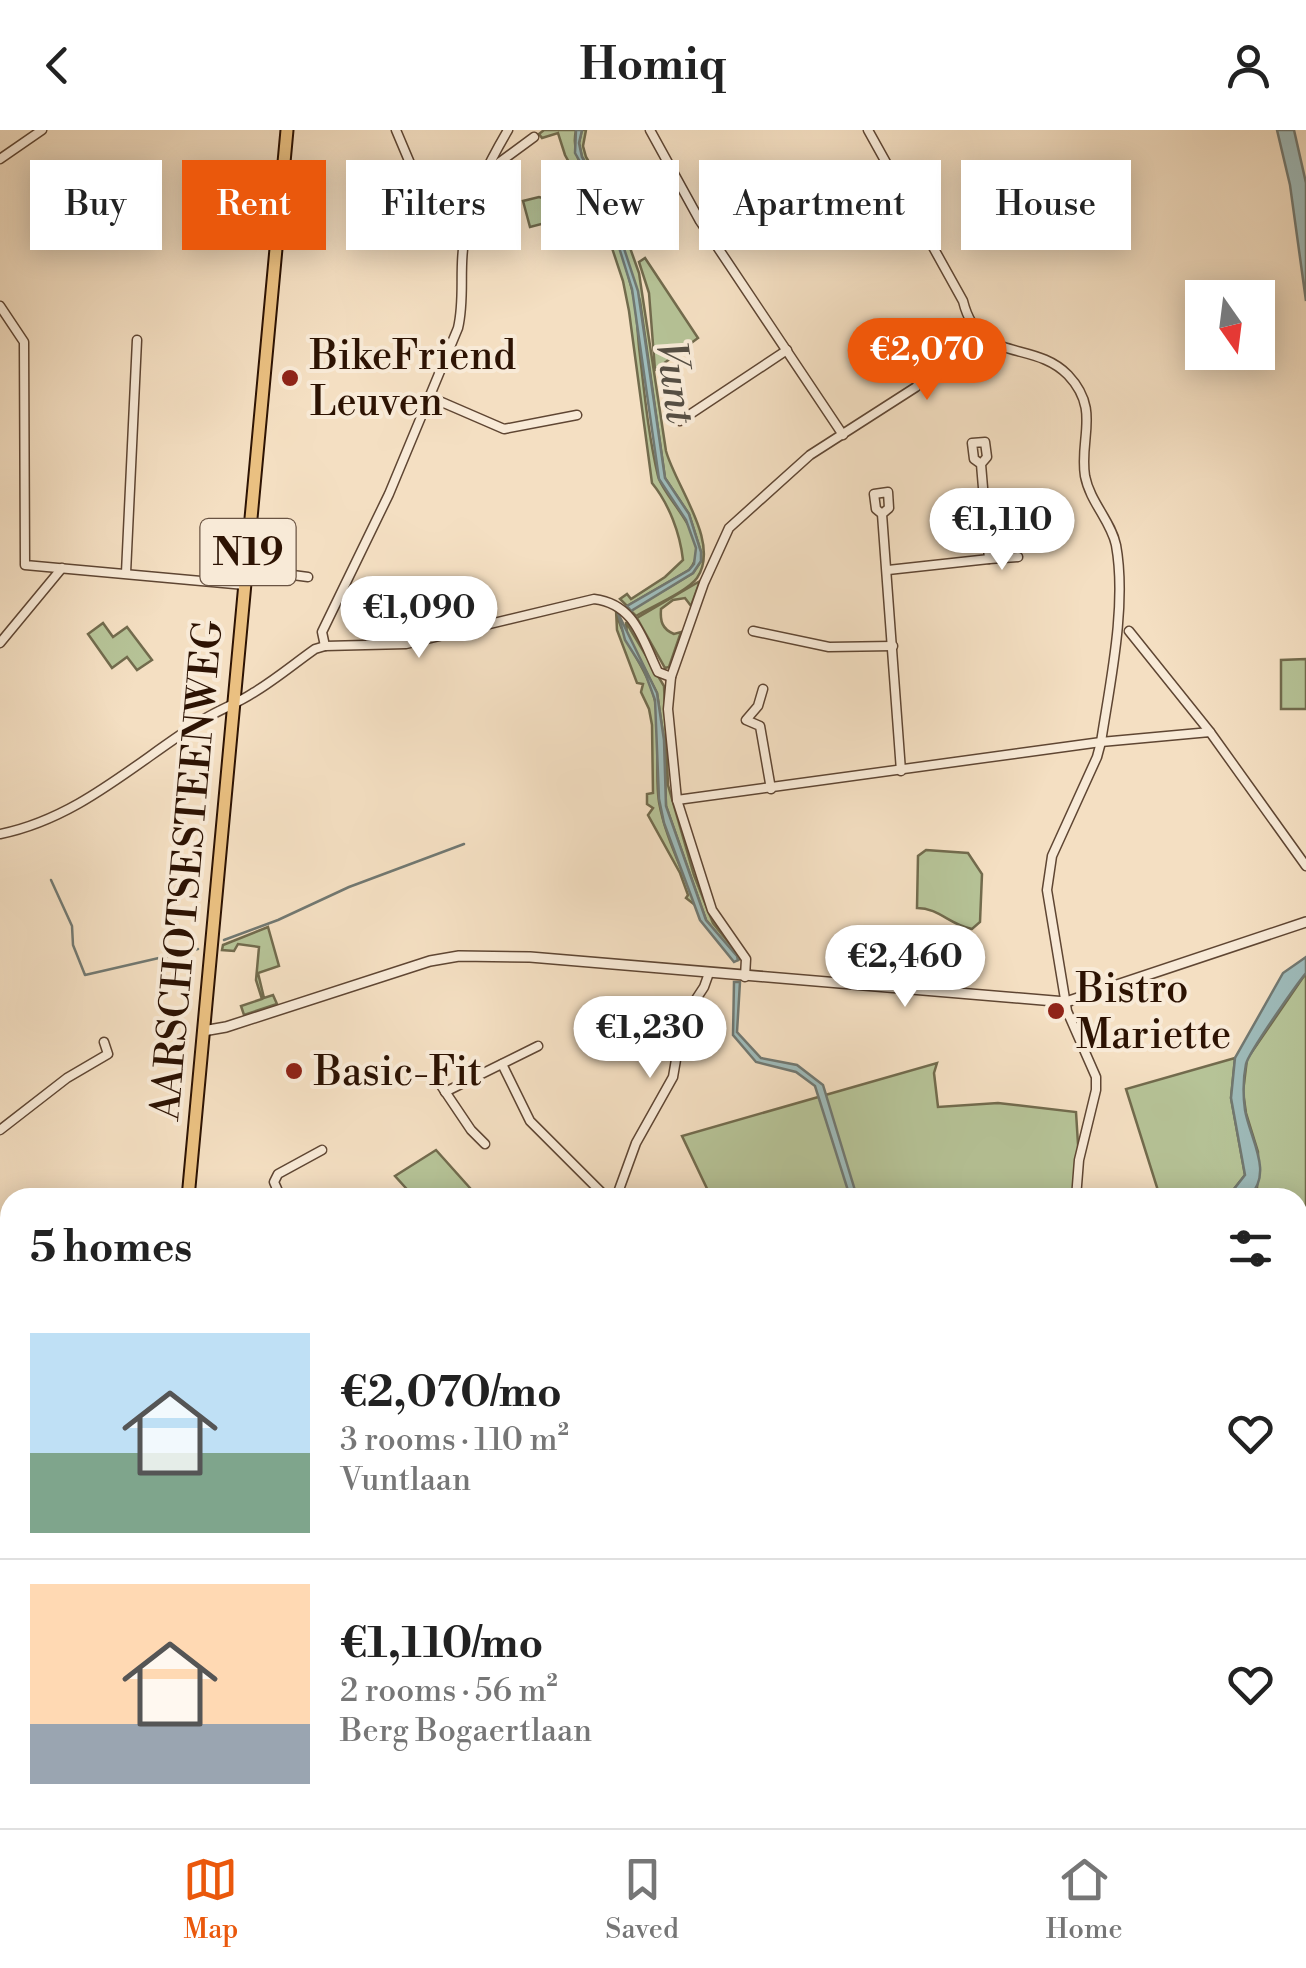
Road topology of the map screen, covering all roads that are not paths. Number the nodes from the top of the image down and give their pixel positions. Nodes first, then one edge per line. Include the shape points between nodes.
1 (42, 130) edge
2 (287, 130) edge
3 (396, 130) edge
4 (508, 130) edge
5 (650, 130) edge
6 (868, 130) edge
7 (534, 137) dead end
8 (0, 159) edge
9 (409, 160) edge
10 (490, 160) edge
11 (503, 160) edge
12 (464, 250) edge
13 (0, 306) edge
14 (971, 324) junction
15 (137, 340) dead end
16 (786, 350) junction
17 (430, 397) junction
18 (577, 415) dead end
19 (680, 422) dead end
20 (844, 435) junction
21 (981, 464) dead end
22 (882, 514) dead end
23 (1018, 557) dead end
24 (989, 559) junction
25 (62, 568) junction
26 (247, 569) junction
27 (888, 570) junction
28 (126, 573) junction
29 (308, 577) dead end
30 (245, 586) junction
31 (1129, 630) dead end
32 (754, 631) dead end
33 (0, 643) edge
34 (325, 646) junction
35 (893, 646) junction
36 (671, 677) junction
37 (764, 689) dead end
38 (234, 704) junction
39 (1210, 732) junction
40 (1100, 742) junction
41 (901, 771) junction
42 (771, 789) junction
43 (677, 800) junction
44 (0, 834) edge
45 (1306, 866) edge
46 (1306, 922) edge
47 (709, 973) junction
48 (740, 976) junction
49 (1066, 1002) junction
50 (203, 1031) junction
51 (104, 1042) dead end
52 (538, 1046) dead end
53 (502, 1064) junction
54 (436, 1078) dead end
55 (445, 1092) junction
56 (0, 1130) edge
57 (485, 1144) dead end
58 (322, 1150) dead end
59 (189, 1188) edge
60 (277, 1188) edge
61 (596, 1188) edge
62 (620, 1188) edge
63 (1077, 1188) edge

1 - 8 street
2 - 26 main road, AARSCHOTSESTEENWEG / N19
3 - 9 street
4 - 10 street
5 - 16 street via 700,221
6 - 14 street
7 - 11 street
12 - 17 street via 462,314
13 - 25 street via 24,342 25,564
14 - 20 street via 916,387
14 - 40 street via 1003,350 1050,362 1086,406 1089,492 1116,548 1118,636
15 - 28 street
16 - 19 street
16 - 20 street
17 - 18 street via 504,429
17 - 34 street via 322,632
20 - 36 street via 810,455 730,528
21 - 24 street
22 - 27 street
23 - 24 street
24 - 27 street
25 - 28 street
25 - 33 street
26 - 29 street
26 - 30 main road, AARSCHOTSESTEENWEG / N19
27 - 35 street
28 - 30 street
30 - 38 main road, AARSCHOTSESTEENWEG / N19
31 - 39 street
32 - 35 street via 829,647
34 - 36 street via 406,644 594,599 631,617 658,672
34 - 38 street
35 - 41 street
36 - 43 street
37 - 42 street via 746,720 760,726
38 - 44 street via 74,807
38 - 50 main road, AARSCHOTSESTEENWEG / N19
39 - 40 street
39 - 45 street
40 - 41 street
40 - 49 street via 1049,873 1049,919
41 - 42 street
42 - 43 street
43 - 48 street via 712,910 746,958
46 - 49 street
47 - 48 street
47 - 50 street via 459,956
47 - 62 street via 683,1019 672,1078
48 - 49 street
49 - 63 street via 1096,1077
50 - 59 main road, AARSCHOTSESTEENWEG / N19
51 - 56 street via 108,1054
52 - 53 street
53 - 55 street
53 - 61 street via 530,1120
54 - 55 street
55 - 57 street
58 - 60 street via 278,1174

